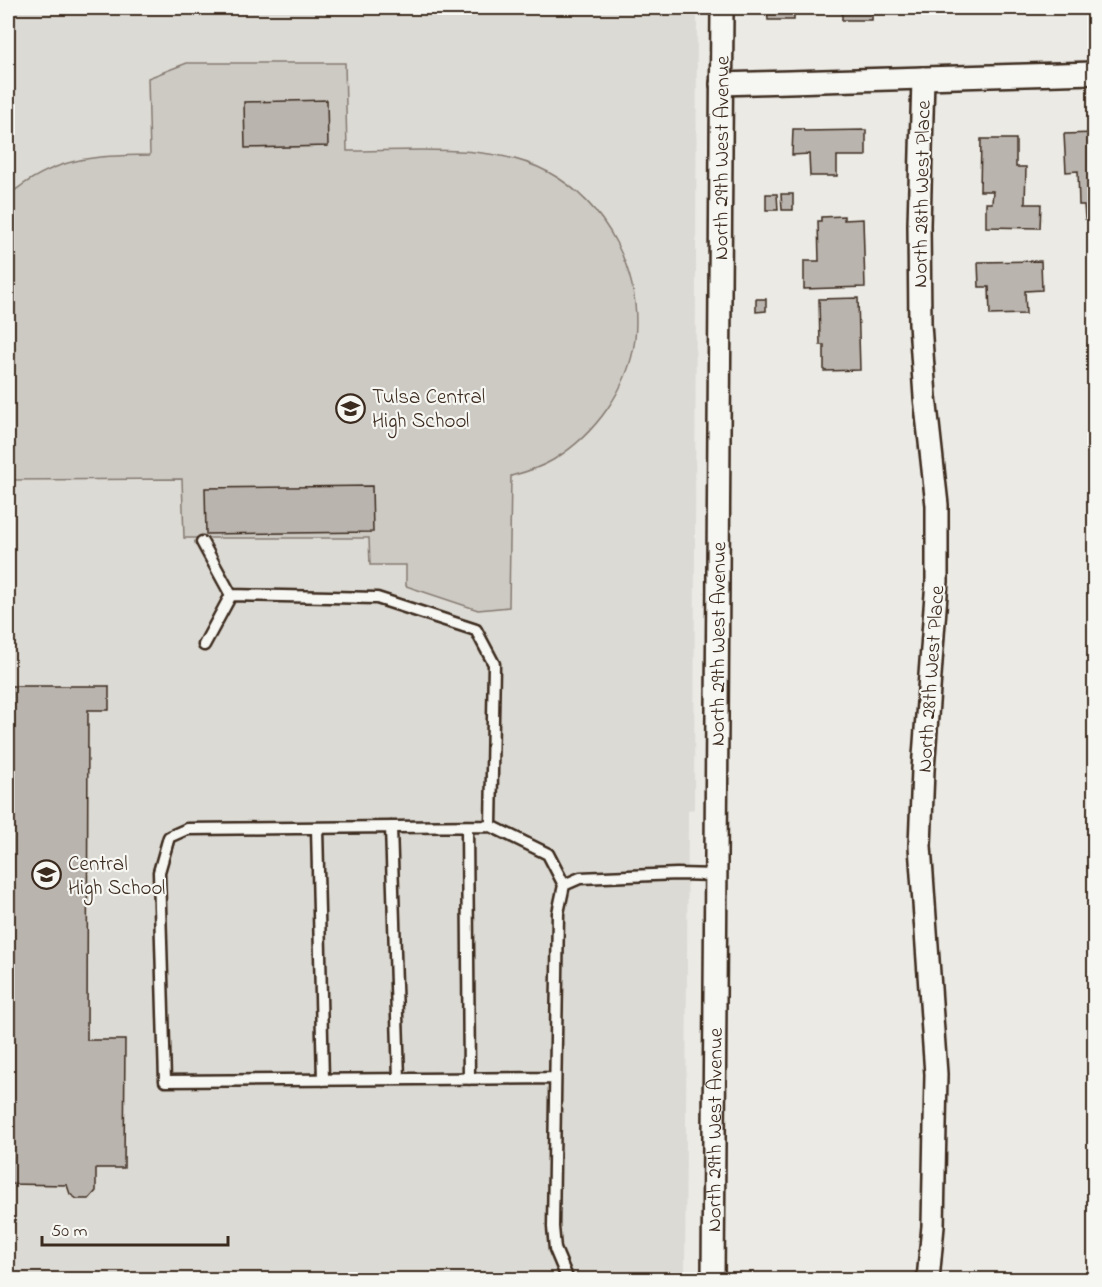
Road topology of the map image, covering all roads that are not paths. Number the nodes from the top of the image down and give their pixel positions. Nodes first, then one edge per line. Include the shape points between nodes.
1 (722, 8) edge
2 (1095, 73) edge
3 (923, 78) junction
4 (721, 84) junction
5 (202, 542) dead end
6 (231, 595) junction
7 (204, 645) dead end
8 (491, 826) junction
9 (467, 827) junction
10 (317, 828) junction
11 (391, 828) junction
12 (716, 875) junction
13 (564, 885) junction
14 (555, 1078) junction
15 (399, 1079) junction
16 (469, 1079) junction
17 (323, 1080) junction
18 (568, 1280) edge
19 (713, 1280) edge
20 (928, 1280) edge

1 - 4 street, North 29th West Avenue
2 - 3 street
3 - 4 street
3 - 20 street, North 28th West Place via 920,324 937,505 937,581 920,846 936,1074
4 - 12 street, North 29th West Avenue
5 - 6 lane
6 - 7 lane
6 - 8 lane via 377,598 476,630 494,664
8 - 9 lane
8 - 13 lane via 548,854
9 - 11 lane
9 - 16 lane
10 - 11 lane
10 - 17 lane
10 - 17 lane via 187,829 169,837 159,872 165,1081
11 - 15 lane
12 - 13 lane via 580,878
12 - 19 street, North 29th West Avenue
13 - 14 lane via 558,913
14 - 16 lane
14 - 18 lane via 553,1227 555,1249
15 - 16 lane
15 - 17 lane

